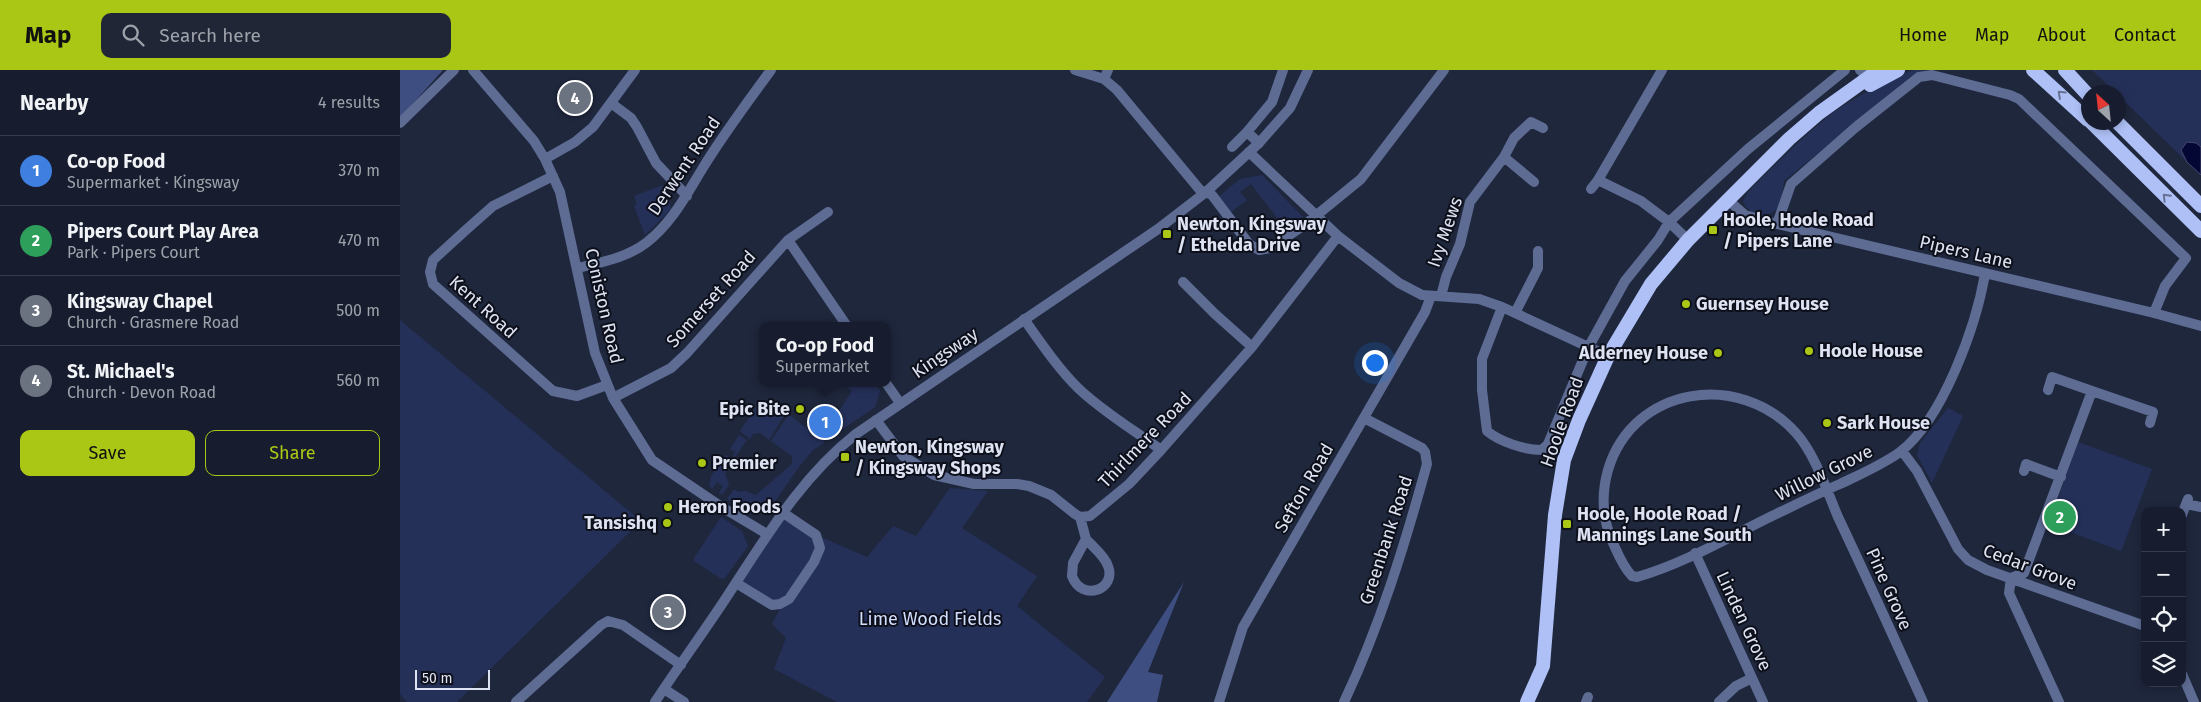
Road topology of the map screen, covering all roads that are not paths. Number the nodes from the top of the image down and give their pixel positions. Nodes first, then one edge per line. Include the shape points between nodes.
1 (454, 70) edge
2 (474, 70) edge
3 (635, 70) edge
4 (770, 70) edge
5 (1076, 70) edge
6 (1283, 70) edge
7 (1308, 70) edge
8 (1444, 70) edge
9 (1662, 70) edge
10 (1845, 70) edge
11 (1898, 70) edge
12 (2033, 70) edge
13 (2065, 70) edge
14 (1869, 73) edge
15 (1106, 75) edge
16 (2081, 87) edge
17 (611, 103) junction
18 (1819, 113) junction
19 (2081, 114) edge
20 (400, 123) edge
21 (1544, 128) dead end
22 (2099, 130) edge
23 (2125, 130) edge
24 (1247, 132) junction
25 (1259, 143) junction
26 (1232, 147) dead end
27 (1249, 152) junction
28 (1504, 157) junction
29 (545, 159) junction
30 (553, 176) junction
31 (1598, 180) junction
32 (1534, 182) dead end
33 (1591, 189) dead end
34 (1206, 192) junction
35 (687, 196) junction
36 (1728, 200) junction
37 (2201, 206) edge
38 (828, 212) dead end
39 (1315, 217) junction
40 (1669, 222) junction
41 (1777, 224) junction
42 (2201, 231) edge
43 (1338, 236) junction
44 (788, 240) junction
45 (1688, 240) junction
46 (1538, 251) dead end
47 (578, 268) junction
48 (1985, 274) junction
49 (1183, 282) dead end
50 (1436, 296) junction
51 (1502, 307) junction
52 (1515, 313) junction
53 (2154, 313) junction
54 (1024, 319) junction
55 (844, 322) edge
56 (2201, 326) edge
57 (1252, 347) junction
58 (1588, 348) junction
59 (1608, 356) junction
60 (607, 386) junction
61 (889, 387) edge
62 (2048, 390) dead end
63 (2092, 392) junction
64 (613, 398) junction
65 (900, 403) junction
66 (1364, 418) junction
67 (876, 420) junction
68 (2150, 423) dead end
69 (1161, 450) junction
70 (1902, 451) junction
71 (2024, 471) dead end
72 (2061, 477) junction
73 (1826, 490) junction
74 (2185, 507) edge
75 (2201, 507) edge
76 (782, 512) junction
77 (1080, 517) junction
78 (767, 534) junction
79 (1086, 539) junction
80 (1695, 553) junction
81 (1632, 576) joint
82 (2011, 578) junction
83 (736, 583) junction
84 (2141, 625) edge
85 (681, 665) junction
86 (1752, 678) junction
87 (2186, 683) edge
88 (664, 689) junction
89 (516, 702) edge
90 (655, 702) edge
91 (684, 702) edge
92 (1220, 702) edge
93 (1344, 702) edge
94 (1527, 702) edge
95 (1719, 702) edge
96 (1763, 702) edge
97 (1923, 702) edge
98 (2059, 702) edge
99 (2194, 702) edge

1 - 20 street
2 - 29 street, Coniston Road via 522,125
3 - 17 street
4 - 35 street, Derwent Road via 701,170
5 - 15 street
6 - 24 street via 1272,102
7 - 25 street, Kingsway via 1290,108
8 - 39 street via 1362,179
9 - 31 street
10 - 40 street, Hoole Road via 1748,148
11 - 18 highway, Hoole Road
19 -> 12 highway
13 - 16 highway
14 - 18 highway, Hoole Road
15 - 34 street via 1200,190
17 - 29 street via 584,136
17 - 35 street via 631,118 656,163
18 - 36 highway, Hoole Road
21 - 28 street, Ivy Mews via 1531,122 1514,138
42 -> 22 highway
23 - 37 highway
24 - 25 street
24 - 26 street
25 - 27 street, Kingsway
27 - 34 street, Kingsway
27 - 39 street
28 - 32 street
28 - 50 street, Ivy Mews via 1470,202 1460,244
29 - 30 street, Coniston Road
30 - 47 street, Coniston Road via 565,208
30 - 60 street, Kent Road via 493,206 466,229 433,260 430,272 433,284 552,391 577,396
31 - 33 street
31 - 40 street via 1641,201
34 - 39 street via 1212,195 1249,244 1259,250 1270,248
34 - 54 street, Kingsway
35 - 47 street, Derwent Road via 669,222 646,243 613,260
36 - 41 street, Pipers Lane via 1744,215
36 - 45 highway, Hoole Road
38 - 44 street, Somerset Road
39 - 43 street
40 - 45 street
40 - 58 street, Hoole Road via 1625,281
41 - 48 street, Pipers Lane
41 - 53 street via 1791,184 1919,77 1932,75 2010,94 2024,102 2186,258 2164,286
43 - 50 street via 1415,293
43 - 57 street, Thirlmere Road
44 - 55 street
44 - 64 street, Somerset Road via 688,353 651,380
45 - 59 highway, Hoole Road via 1651,284
46 - 52 street via 1538,268
47 - 60 street, Coniston Road via 596,353
48 - 53 street, Pipers Lane
48 - 70 street, Willow Grove via 1978,308 1946,391 1930,421
49 - 57 street
50 - 51 street via 1479,299
50 - 66 street, Sefton Road
51 - 52 street
51 - 58 street, Hoole Road via 1482,359 1487,431 1494,437 1542,450 1548,444
52 - 58 street
53 - 56 street, Pipers Lane
54 - 65 street, Kingsway
54 - 69 street via 1062,371 1079,388
57 - 69 street, Thirlmere Road
58 - 59 street
59 - 94 highway, Hoole Road via 1564,460 1555,515 1543,666
60 - 64 street, Coniston Road
61 - 65 street
62 - 63 street via 2052,377
63 - 68 street via 2153,412
63 - 72 street
64 - 78 street, Coniston Road via 652,460
65 - 67 street, Kingsway
66 - 92 street, Sefton Road via 1243,627
66 - 93 street, Greenbank Road via 1422,448 1427,464 1406,540
67 - 76 street, Kingsway via 827,458
67 - 77 street via 903,456 934,475 974,484 1029,486 1051,495
69 - 77 street, Thirlmere Road via 1130,484 1100,509 1090,516
70 - 73 street, Willow Grove
70 - 82 street, Cedar Grove via 1963,556 1986,570
71 - 72 street via 2026,464
72 - 82 street via 2024,573
73 - 80 street, Willow Grove
73 - 81 street, Pine Grove via 1802,441 1768,408 1727,396 1696,396 1670,401 1647,414 1626,433 1611,461 1604,486 1603,507 1608,530
73 - 97 street, Pine Grove
74 - 75 street via 2187,501
76 - 78 street, Kingsway
76 - 83 street via 816,535 820,544 820,551 800,584 786,601 772,605
77 - 79 street
78 - 83 street, Kingsway
79 - 79 street via 1105,560 1110,571 1103,587 1091,591 1079,587 1072,576 1073,563
80 - 81 street, Willow Grove via 1644,575
80 - 86 street, Linden Grove
82 - 84 street, Cedar Grove
82 - 98 street via 2009,593
83 - 85 street, Kingsway
85 - 88 street, Kingsway
85 - 89 street via 623,625 608,621
86 - 95 street via 1736,686
86 - 96 street, Linden Grove
87 - 99 street
88 - 90 street, Kingsway
88 - 91 street

